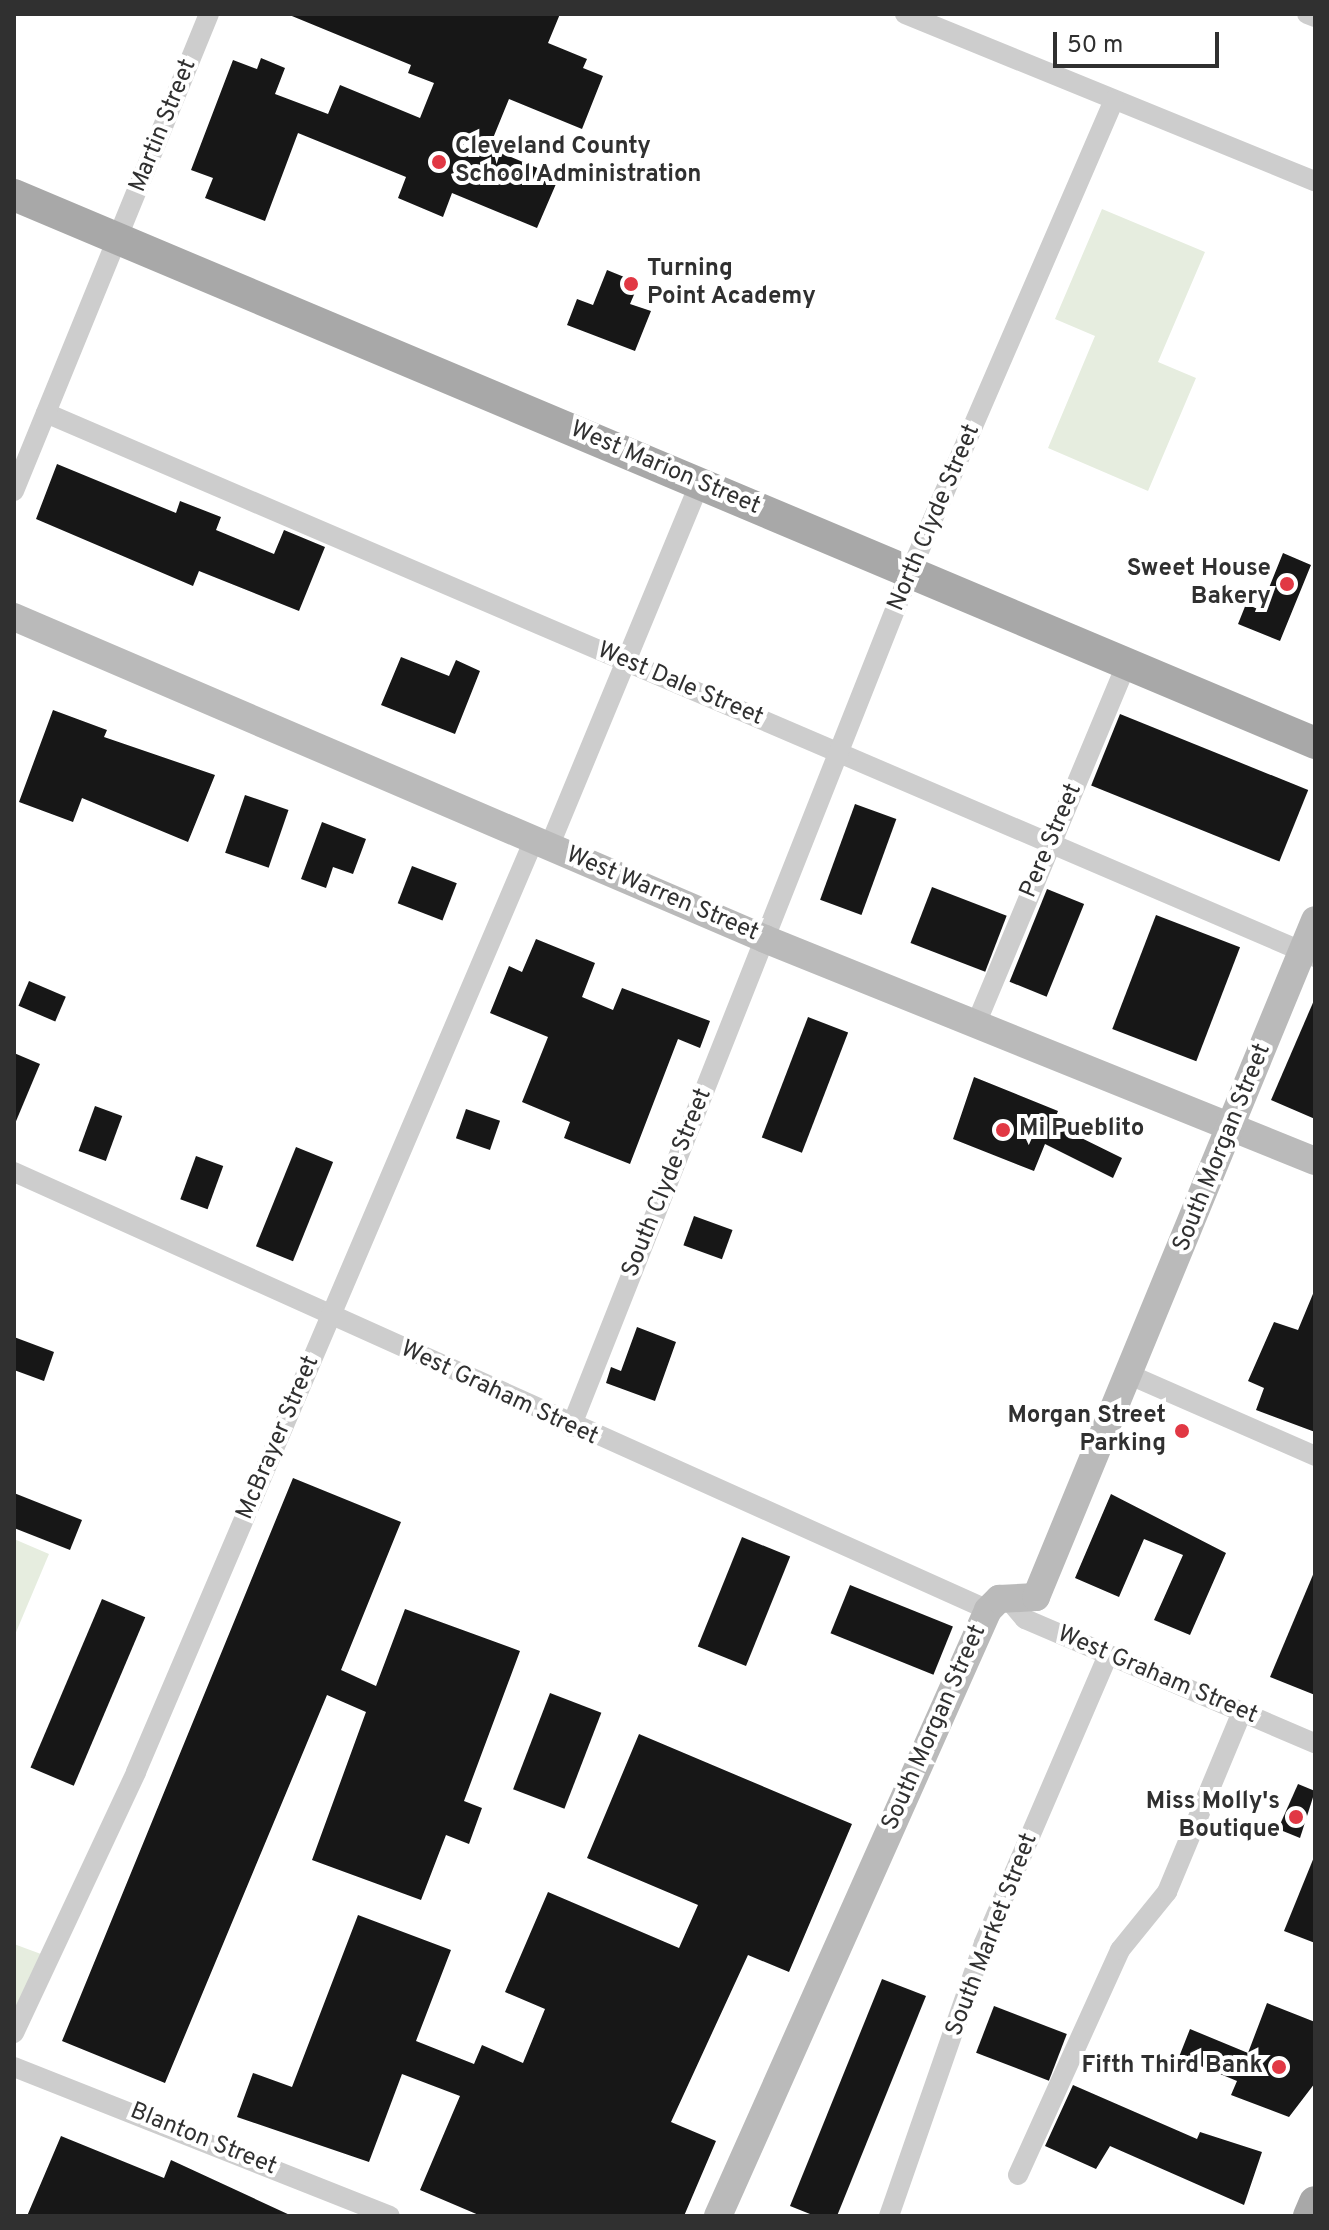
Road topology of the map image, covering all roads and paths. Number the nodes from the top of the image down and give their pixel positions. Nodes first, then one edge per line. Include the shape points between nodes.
1 (209, 14) edge
2 (905, 14) edge
3 (1307, 14) edge
4 (1315, 17) edge
5 (1114, 100) junction
6 (1315, 181) edge
7 (14, 195) edge
8 (119, 239) junction
9 (46, 413) junction
10 (700, 483) junction
11 (14, 491) edge
12 (910, 572) junction
13 (14, 617) edge
14 (626, 662) junction
15 (1127, 663) junction
16 (1315, 743) edge
17 (838, 753) junction
18 (542, 843) junction
19 (1051, 844) junction
20 (1315, 920) edge
21 (765, 939) junction
22 (1309, 954) edge
23 (978, 1019) junction
24 (1234, 1125) junction
25 (1315, 1161) edge
26 (14, 1172) edge
27 (331, 1317) junction
28 (1130, 1375) junction
29 (571, 1427) junction
30 (1315, 1456) edge
31 (998, 1604) junction
32 (1107, 1658) junction
33 (1242, 1712) junction
34 (1315, 1743) edge
35 (14, 2033) edge
36 (14, 2067) edge
37 (1018, 2175) dead end
38 (1315, 2202) edge
39 (390, 2216) edge
40 (718, 2216) edge
41 (889, 2216) edge
42 (1309, 2216) edge

1 - 8 street, Martin Street
2 - 5 street
3 - 4 street
5 - 6 street
5 - 12 street, North Clyde Street
7 - 8 main road, West Marion Street
8 - 9 street, Martin Street
8 - 10 main road, West Marion Street
9 - 11 street, Martin Street
9 - 14 street, West Dale Street
10 - 12 main road, West Marion Street
10 - 14 street, McBrayer Street
12 - 15 main road, West Marion Street
12 - 17 street, North Clyde Street
13 - 18 street, West Warren Street
14 - 17 street, West Dale Street
14 - 18 street, McBrayer Street
15 - 16 main road, West Marion Street
15 - 19 street, Pere Street
17 - 19 street, West Dale Street
17 - 21 street, North Clyde Street
18 - 21 street, West Warren Street
18 - 27 street, McBrayer Street
19 - 22 street, West Dale Street
19 - 23 street, Pere Street
20 - 22 street, South Morgan Street
21 - 23 street, West Warren Street
21 - 29 street, South Clyde Street
22 - 24 street, South Morgan Street
23 - 24 street, West Warren Street
24 - 25 street, West Warren Street
24 - 28 street, South Morgan Street
26 - 27 street, West Graham Street
27 - 29 street, West Graham Street
27 - 35 street, McBrayer Street via 136,1772
28 - 30 street
28 - 31 street, South Morgan Street via 1036,1597
29 - 31 street, West Graham Street
31 - 32 street, West Graham Street
31 - 40 street, South Morgan Street
32 - 33 street, West Graham Street
32 - 41 street, South Market Street via 984,1943
33 - 34 street, West Graham Street
33 - 37 street via 1167,1892 1120,1950
36 - 39 street, Blanton Street
38 - 42 main road

